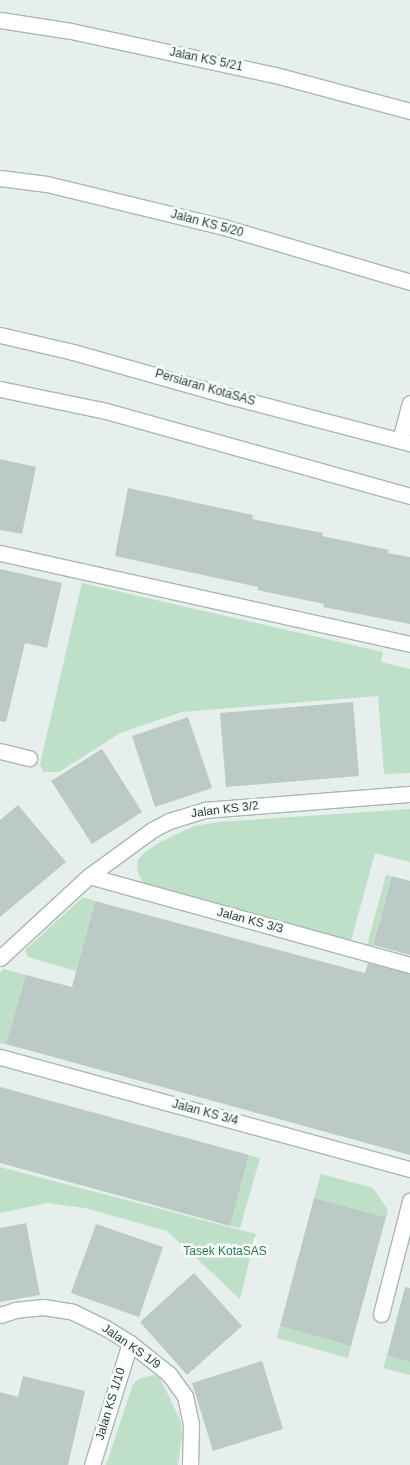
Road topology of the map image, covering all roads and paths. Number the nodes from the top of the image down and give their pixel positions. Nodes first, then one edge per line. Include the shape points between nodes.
1 (0, 20) edge
2 (410, 111) edge
3 (0, 178) edge
4 (410, 282) edge
5 (0, 335) edge
6 (0, 389) edge
7 (410, 403) edge
8 (405, 441) edge
9 (410, 496) edge
10 (0, 553) edge
11 (410, 644) edge
12 (0, 751) edge
13 (29, 758) dead end
14 (410, 794) edge
15 (90, 876) junction
16 (0, 958) edge
17 (410, 965) edge
18 (0, 1058) edge
19 (410, 1169) edge
20 (410, 1201) edge
21 (380, 1314) dead end
22 (0, 1315) edge
23 (130, 1343) junction
24 (92, 1465) edge
25 (190, 1465) edge

1 - 2 street, Jalan KS 5/21 via 71,31 257,71
3 - 4 street, Jalan KS 5/20 via 47,184 227,228
5 - 8 street, Persiaran KotaSAS
6 - 9 street via 106,411
7 - 8 street
10 - 11 street
12 - 13 street
14 - 15 street, Jalan KS 3/2 via 242,806 187,814 152,830
15 - 16 street, Jalan KS 3/2
15 - 17 street, Jalan KS 3/3
18 - 19 street, Jalan KS 3/4
20 - 21 street
22 - 23 street, Jalan KS 1/9 via 44,1307 73,1312
23 - 24 street, Jalan KS 1/10
23 - 25 street, Jalan KS 1/9 via 169,1374 185,1396 191,1424

